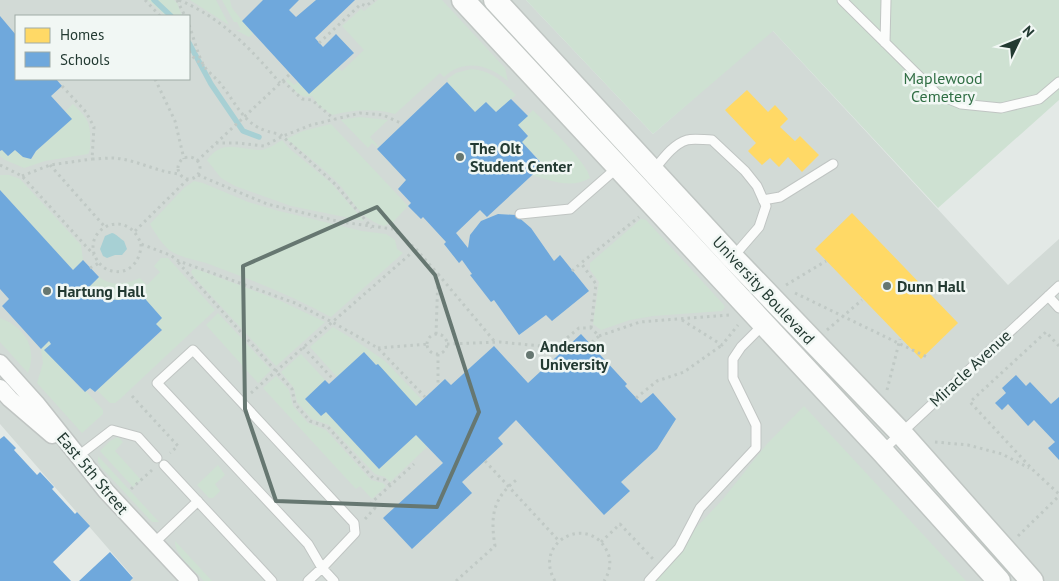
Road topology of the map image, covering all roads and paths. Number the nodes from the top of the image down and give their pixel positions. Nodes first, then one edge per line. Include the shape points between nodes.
1 (145, 0) edge
2 (178, 0) edge
3 (374, 0) edge
4 (463, 0) edge
5 (495, 0) edge
6 (842, 0) edge
7 (886, 0) edge
8 (159, 15) edge
9 (185, 15) edge
10 (190, 28) edge
11 (319, 43) dead end
12 (885, 43) junction
13 (190, 52) edge
14 (204, 66) junction
15 (290, 74) dead end
16 (155, 80) edge
17 (282, 82) junction
18 (1059, 82) edge
19 (62, 86) dead end
20 (244, 117) junction
21 (334, 119) junction
22 (403, 124) dead end
23 (282, 137) junction
24 (216, 143) junction
25 (184, 159) junction
26 (92, 160) junction
27 (197, 161) junction
28 (833, 164) dead end
29 (50, 165) junction
30 (0, 166) edge
31 (618, 167) junction
32 (652, 171) junction
33 (180, 174) junction
34 (198, 175) junction
35 (22, 176) junction
36 (188, 179) junction
37 (637, 187) junction
38 (763, 200) junction
39 (520, 214) dead end
40 (642, 215) dead end
41 (106, 227) junction
42 (372, 228) junction
43 (134, 231) junction
44 (141, 244) junction
45 (416, 248) junction
46 (95, 256) junction
47 (732, 257) junction
48 (176, 260) junction
49 (826, 261) dead end
50 (98, 263) junction
51 (581, 263) junction
52 (90, 268) dead end
53 (572, 271) dead end
54 (438, 274) junction
55 (1059, 286) edge
56 (1048, 296) junction
57 (862, 300) dead end
58 (1059, 308) edge
59 (735, 314) dead end
60 (843, 316) junction
61 (681, 319) junction
62 (741, 320) dead end
63 (332, 322) junction
64 (764, 324) junction
65 (591, 328) junction
66 (436, 335) junction
67 (821, 335) dead end
68 (600, 336) junction
69 (899, 341) junction
70 (495, 342) junction
71 (428, 344) junction
72 (447, 344) junction
73 (590, 344) dead end
74 (722, 345) junction
75 (1059, 346) edge
76 (303, 347) junction
77 (378, 348) junction
78 (438, 354) junction
79 (929, 358) dead end
80 (0, 363) edge
81 (276, 370) junction
82 (334, 380) dead end
83 (438, 386) dead end
84 (132, 396) dead end
85 (425, 397) dead end
86 (4, 398) edge
87 (636, 398) dead end
88 (885, 398) dead end
89 (241, 401) junction
90 (36, 403) junction
91 (900, 432) junction
92 (929, 441) dead end
93 (882, 451) junction
94 (78, 457) junction
95 (163, 460) junction
96 (485, 461) dead end
97 (414, 464) dead end
98 (154, 468) dead end
99 (1032, 469) junction
100 (520, 478) dead end
101 (390, 485) junction
102 (508, 486) junction
103 (131, 489) dead end
104 (1059, 495) edge
105 (198, 501) junction
106 (366, 521) dead end
107 (559, 541) junction
108 (601, 542) junction
109 (154, 543) junction
110 (1004, 550) junction
111 (654, 560) dead end
112 (322, 568) junction
113 (190, 581) edge
114 (272, 581) edge
115 (308, 581) edge
116 (334, 581) edge
117 (456, 581) edge
118 (555, 581) edge
119 (604, 581) edge
120 (648, 581) edge
121 (999, 581) edge
122 (1032, 581) edge

1 - 8 path
2 - 9 path
2 - 17 path via 198,8 225,26
3 - 11 path via 366,6 362,4
4 - 31 main road, University Boulevard
5 - 32 main road, University Boulevard
6 - 12 lane
7 - 12 lane
10 - 14 path
12 - 18 lane via 937,94 961,104 1001,108 1039,100
13 - 14 path
14 - 20 path
15 - 17 path
16 - 25 path via 175,121
17 - 20 path
17 - 21 path via 302,99 312,100
19 - 26 path via 86,112 94,127
20 - 23 path via 254,126
20 - 24 path
21 - 22 path via 360,113 383,115
21 - 23 path
23 - 24 path via 264,146
23 - 42 path via 336,184
24 - 27 path
25 - 27 path
25 - 33 path via 178,167
26 - 29 path
26 - 33 path via 113,158 165,173
27 - 34 path
28 - 38 lane via 780,197
29 - 35 path
29 - 41 path
30 - 35 path
31 - 37 main road, University Boulevard
31 - 39 lane via 570,209
32 - 37 street
32 - 38 lane via 670,151 686,140 712,140 745,171
32 - 47 main road, University Boulevard
33 - 36 path
34 - 36 path
34 - 42 path via 267,204
35 - 46 path
36 - 43 path
37 - 64 main road, University Boulevard
38 - 47 lane via 766,206 758,227
40 - 51 path
41 - 43 path via 121,224
41 - 46 path via 95,239
42 - 45 path via 394,229
43 - 44 path
44 - 48 path
44 - 50 path via 139,259 128,269 113,271
45 - 54 path
45 - 63 path
46 - 50 path
47 - 91 main road, University Boulevard
48 - 63 path via 295,303
48 - 81 path
49 - 60 path via 783,287
50 - 52 path
51 - 53 path
51 - 65 path via 596,284
54 - 66 path
54 - 70 path
55 - 56 lane, Miracle Avenue
56 - 58 lane
56 - 91 lane, Miracle Avenue
57 - 60 path
59 - 61 path
60 - 67 path
60 - 69 path
61 - 68 path via 640,322
61 - 74 path
62 - 74 path
63 - 76 path
63 - 77 path
64 - 93 main road, University Boulevard
64 - 120 lane via 732,359 733,378 756,425 756,448 700,508 679,548
65 - 68 path
65 - 70 path via 579,328 557,346
66 - 71 path
66 - 72 path via 445,338
68 - 73 path
69 - 79 path
69 - 88 path
70 - 72 path
71 - 77 path
71 - 78 path via 429,350
72 - 78 path via 444,352
74 - 87 path via 684,372 657,381
75 - 99 path via 1046,332 970,402
76 - 81 path
76 - 82 path
77 - 85 path
78 - 83 path
80 - 90 street, East 5th Street
81 - 89 path
81 - 101 path via 292,389 295,404 310,421 328,427 373,478 385,480
84 - 95 path via 178,446
86 - 90 lane via 21,398
86 - 94 street
89 - 112 lane via 354,523 355,533
89 - 112 lane via 193,350 158,383 308,544
90 - 94 street, East 5th Street
91 - 93 lane, Miracle Avenue
91 - 110 main road, University Boulevard
92 - 99 path via 968,445 1002,454
93 - 121 main road, University Boulevard
94 - 95 lane via 112,430 138,437
94 - 109 street, East 5th Street
95 - 105 lane
96 - 102 path
97 - 101 path
98 - 103 path
99 - 104 path
100 - 102 path
101 - 106 path via 371,503 375,508
102 - 107 path
102 - 117 path via 494,510 495,546
104 - 110 path
105 - 109 lane
105 - 114 lane
107 - 108 path via 577,533 588,534
107 - 118 path via 550,556 549,565
108 - 111 path via 620,524
108 - 119 path via 609,555 610,565
109 - 113 street, East 5th Street
110 - 122 main road, University Boulevard
112 - 115 lane
112 - 116 lane

